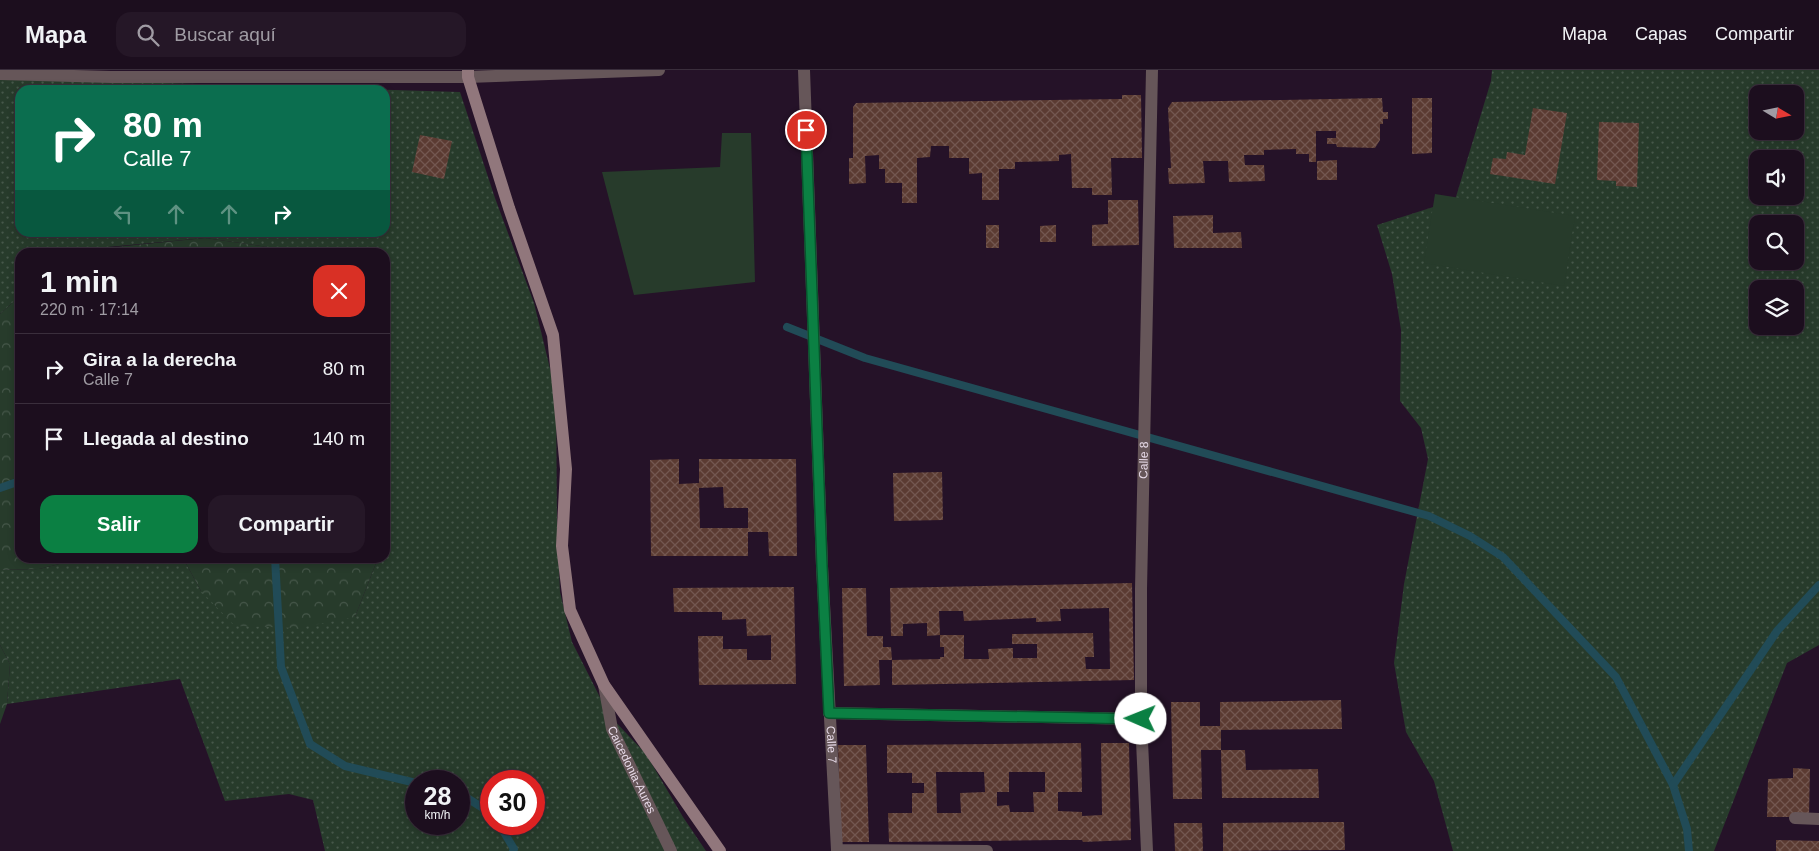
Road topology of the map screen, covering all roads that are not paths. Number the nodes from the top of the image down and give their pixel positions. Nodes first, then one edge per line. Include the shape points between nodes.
1 (659, 70) edge
2 (804, 70) edge
3 (1152, 70) edge
4 (0, 74) edge
5 (111, 74) edge
6 (468, 74) edge
7 (604, 685) junction
8 (829, 713) junction
9 (1141, 719) junction
10 (1795, 818) dead end
11 (1819, 819) edge
12 (671, 851) edge
13 (720, 851) edge
14 (987, 851) edge
15 (1147, 851) edge

1 - 6 street
2 - 8 street, Calle 7
3 - 9 street, Calle 8
4 - 5 street
5 - 6 street
6 - 7 main road via 509,208 553,335 566,470 562,546 570,610
7 - 12 street, Caicedonia-Aures via 612,729
7 - 13 main road
8 - 9 street
8 - 14 street, Calle 7 via 837,850
9 - 15 street, Calle 8
10 - 11 street

